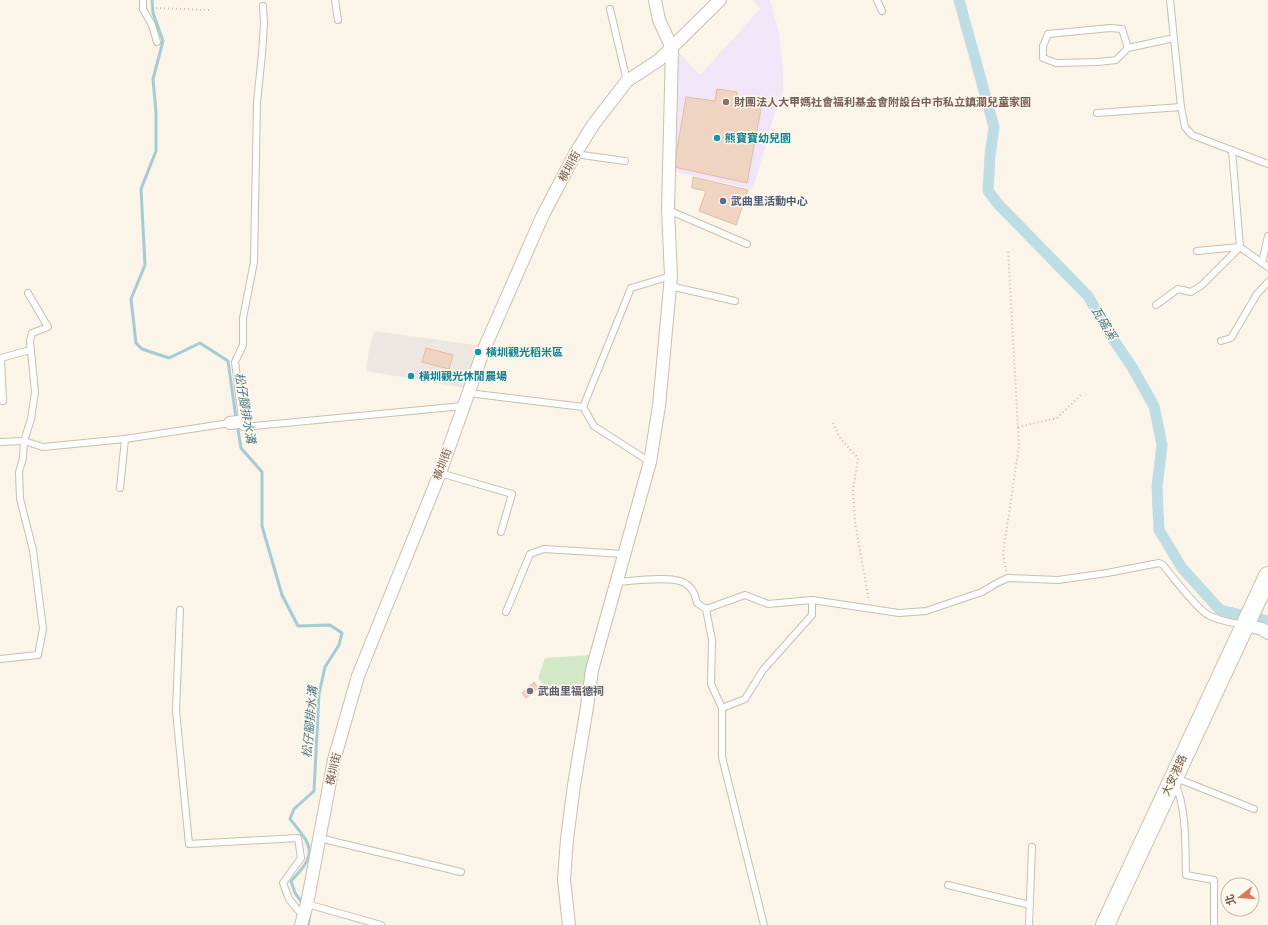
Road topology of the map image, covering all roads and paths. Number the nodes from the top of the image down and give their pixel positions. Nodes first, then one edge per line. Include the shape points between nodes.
1 (143, 0) edge
2 (335, 0) edge
3 (655, 0) edge
4 (720, 0) edge
5 (877, 0) edge
6 (1170, 0) edge
7 (263, 6) dead end
8 (150, 8) dead end
9 (610, 9) dead end
10 (210, 10) dead end
11 (882, 11) dead end
12 (338, 20) dead end
13 (1174, 38) junction
14 (156, 42) dead end
15 (672, 48) junction
16 (1128, 48) junction
17 (627, 81) junction
18 (1181, 107) junction
19 (1097, 114) dead end
20 (1232, 150) junction
21 (575, 154) junction
22 (625, 161) dead end
23 (1268, 164) edge
24 (668, 210) junction
25 (1268, 236) edge
26 (746, 244) dead end
27 (1240, 247) junction
28 (1008, 249) dead end
29 (1197, 251) dead end
30 (1262, 262) junction
31 (1268, 267) edge
32 (671, 281) junction
33 (1268, 282) edge
34 (28, 293) dead end
35 (735, 301) dead end
36 (1156, 305) dead end
37 (1221, 341) dead end
38 (30, 350) junction
39 (468, 393) junction
40 (1081, 395) dead end
41 (4, 402) dead end
42 (464, 406) junction
43 (583, 407) junction
44 (833, 423) dead end
45 (237, 424) junction
46 (1018, 427) junction
47 (125, 439) junction
48 (24, 441) junction
49 (0, 442) edge
50 (650, 462) junction
51 (440, 472) junction
52 (120, 488) dead end
53 (501, 532) dead end
54 (624, 554) junction
55 (1268, 576) edge
56 (1008, 578) junction
57 (617, 582) junction
58 (812, 600) junction
59 (870, 608) junction
60 (706, 609) junction
61 (180, 610) dead end
62 (506, 612) dead end
63 (1249, 617) junction
64 (1268, 633) edge
65 (0, 659) edge
66 (590, 685) junction
67 (540, 691) dead end
68 (722, 708) junction
69 (1173, 777) junction
70 (1254, 809) dead end
71 (319, 838) junction
72 (1032, 847) dead end
73 (460, 872) dead end
74 (948, 885) dead end
75 (307, 904) junction
76 (1030, 905) junction
77 (302, 921) edge
78 (381, 925) edge
79 (569, 925) edge
80 (764, 925) edge
81 (1029, 925) edge
82 (1105, 925) edge
83 (1214, 925) edge

1 - 14 lane via 143,9 152,25
2 - 12 lane
3 - 15 street via 659,20
4 - 15 street, 橫圳街
5 - 11 lane
6 - 13 lane
7 - 45 lane via 264,24 257,102 254,262 243,318 243,345 235,362
8 - 10 path
9 - 17 lane
13 - 16 lane
13 - 18 lane
15 - 17 street, 橫圳街
15 - 24 street
16 - 16 lane via 1116,60 1056,63 1043,58 1043,46 1048,34 1122,29
17 - 21 street, 橫圳街 via 593,125
18 - 19 lane
18 - 20 lane via 1185,127 1192,135
20 - 23 lane
20 - 27 lane
21 - 22 lane
21 - 39 street, 橫圳街 via 542,217 484,349
24 - 26 lane
24 - 32 street
25 - 30 lane
27 - 29 lane
27 - 30 lane
27 - 36 lane via 1202,285 1191,292 1178,289
28 - 46 path
30 - 31 lane
32 - 35 lane
32 - 43 lane via 632,288
32 - 50 street via 659,406
33 - 37 lane via 1257,294 1231,338
34 - 38 lane via 48,327 32,333
38 - 41 lane via 0,358
38 - 48 lane via 36,392
39 - 42 street, 橫圳街
39 - 43 lane
40 - 46 path via 1057,418
42 - 45 lane
42 - 51 street, 橫圳街
43 - 50 lane via 594,426
44 - 59 path via 840,438 858,458 853,490 855,522
45 - 47 lane
46 - 56 path via 1019,446 1003,552
47 - 48 lane via 43,447
47 - 52 lane
48 - 49 lane
48 - 65 lane via 20,499 33,550 43,628 38,655
50 - 54 street
51 - 53 lane via 512,494
51 - 71 street, 橫圳街 via 358,676 334,760
54 - 57 street
54 - 62 lane via 544,549 530,554
55 - 63 main road, 大安港路
56 - 59 lane via 982,592 926,611 899,612
56 - 63 lane via 1058,580 1159,563 1163,564 1206,614 1220,620
57 - 60 lane via 676,579 686,583 695,594 697,603
57 - 66 street
58 - 59 lane
58 - 60 lane via 768,604 745,595
58 - 68 lane via 812,615 763,670 745,699
60 - 68 lane via 712,640 710,684
61 - 77 lane via 176,711 189,844 298,838 301,858 283,883
63 - 64 street
63 - 69 main road, 大安港路
66 - 67 path
66 - 79 street via 567,839 564,880
68 - 80 lane via 722,758
69 - 70 lane
69 - 82 main road, 大安港路
69 - 83 lane via 1181,796 1185,820 1186,875 1214,880
71 - 73 lane
71 - 75 street, 橫圳街
72 - 76 lane
74 - 76 lane
75 - 77 street, 橫圳街
75 - 78 lane
76 - 81 lane

